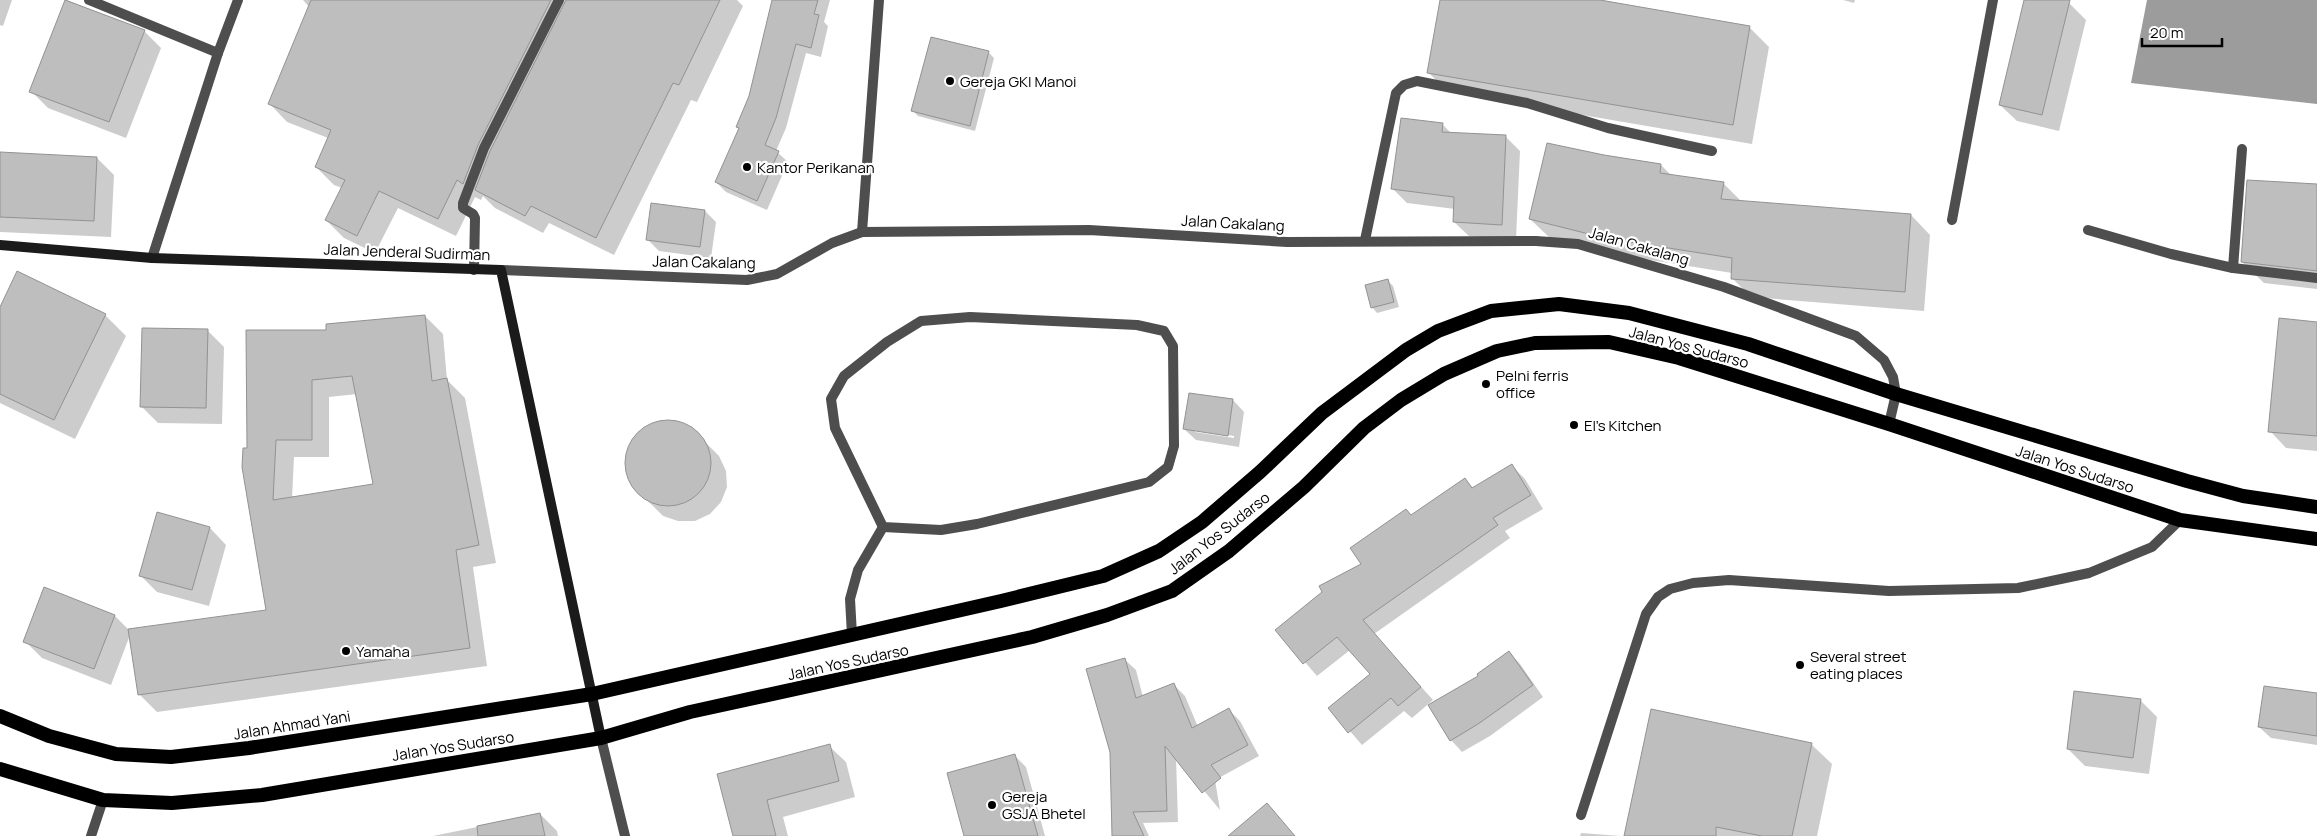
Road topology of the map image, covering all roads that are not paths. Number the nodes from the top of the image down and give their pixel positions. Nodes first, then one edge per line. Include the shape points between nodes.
1 (89, 0) edge
2 (238, 0) edge
3 (559, 0) edge
4 (878, 0) edge
5 (1993, 0) edge
6 (218, 54) junction
7 (2242, 148) dead end
8 (1712, 151) dead end
9 (1952, 220) dead end
10 (2088, 230) dead end
11 (862, 232) junction
12 (1365, 240) junction
13 (0, 245) edge
14 (152, 258) junction
15 (2233, 268) junction
16 (474, 270) junction
17 (501, 270) junction
18 (2317, 278) edge
19 (1896, 394) junction
20 (1889, 424) junction
21 (2317, 507) edge
22 (2180, 520) junction
23 (883, 527) junction
24 (2317, 540) edge
25 (852, 635) junction
26 (592, 694) junction
27 (0, 716) edge
28 (601, 738) junction
29 (0, 769) edge
30 (103, 800) junction
31 (1581, 815) dead end
32 (91, 836) edge
33 (625, 836) edge

1 - 6 street
2 - 6 street
3 - 16 street via 484,148 463,202 463,208 474,216
4 - 11 street
5 - 9 street
6 - 14 street
7 - 15 street
8 - 12 street via 1608,128 1527,103 1417,81 1404,85 1396,93
10 - 15 street
11 - 12 street, Jalan Cakalang via 1088,230 1287,242
11 - 17 street, Jalan Cakalang via 832,244 777,274 747,280
12 - 19 street, Jalan Cakalang via 1578,244 1724,286 1856,336 1884,360 1893,377
13 - 14 main road, Jalan Jenderal Sudirman
14 - 16 main road, Jalan Jenderal Sudirman
15 - 18 street
16 - 17 main road, Jalan Jenderal Sudirman
17 - 26 main road, Jalan Jenderal Sudirman
19 - 20 street, Jalan Cakalang
19 - 21 highway, Jalan Yos Sudarso via 2187,481 2244,496
19 - 25 highway, Jalan Yos Sudarso via 1748,344 1628,313 1559,304 1491,311 1438,331 1406,350 1322,413 1202,522 1159,551 1103,576
20 - 22 highway, Jalan Yos Sudarso
20 - 28 highway, Jalan Yos Sudarso via 1679,358 1609,342 1535,342 1497,351 1444,374 1401,400 1364,428 1304,487 1229,551 1172,591 1107,615 1032,637 690,712
22 - 24 highway, Jalan Yos Sudarso
22 - 31 street via 2152,547 2089,573 2018,588 1889,591 1729,580 1670,589 1658,597 1646,614
23 - 23 street via 835,428 831,399 844,376 886,342 921,321 970,317 1137,325 1164,331 1173,346 1174,446 1168,467 1149,482 977,524 941,530
23 - 25 street via 858,570 850,599
25 - 26 highway, Jalan Yos Sudarso
26 - 27 highway, Jalan Ahmad Yani via 171,758 116,754 49,736
26 - 28 main road, Jalan Jenderal Sudirman
28 - 30 highway, Jalan Yos Sudarso via 262,795 172,803
28 - 33 street
29 - 30 highway, Jalan Yos Sudarso
30 - 32 street

